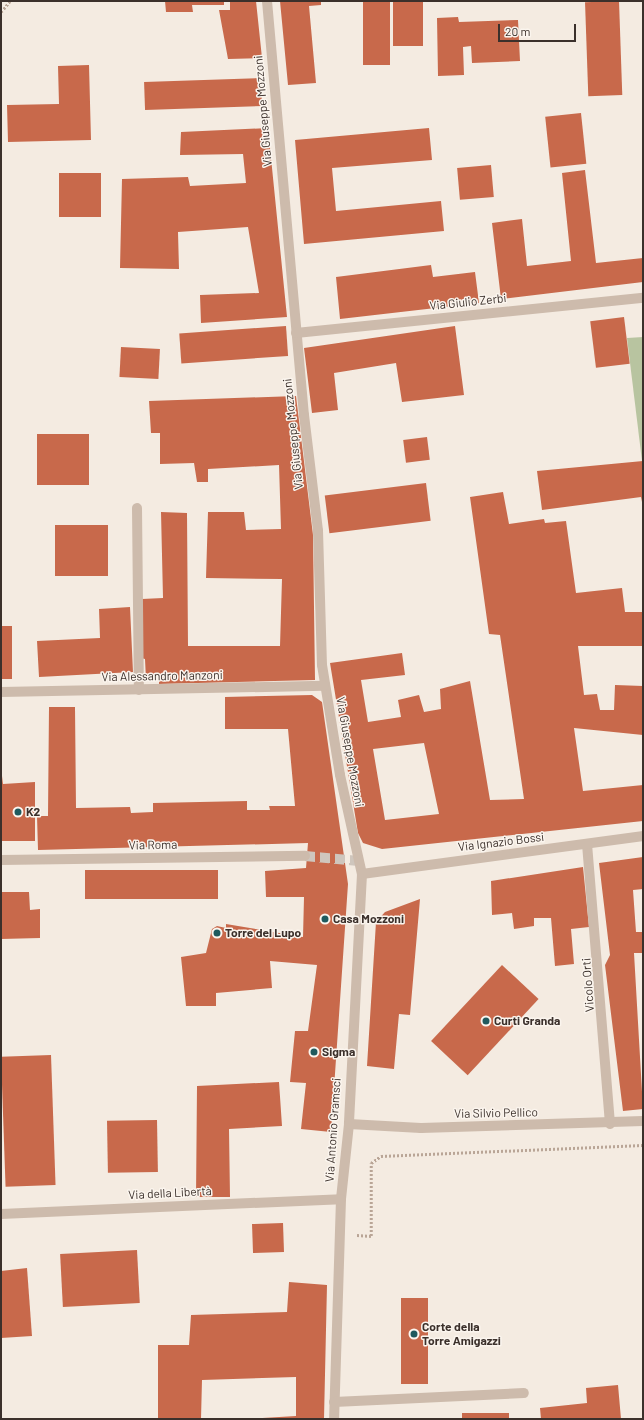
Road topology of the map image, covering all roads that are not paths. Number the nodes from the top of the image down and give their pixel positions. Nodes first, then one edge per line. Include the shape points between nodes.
1 (267, 1) edge
2 (643, 298) edge
3 (296, 333) junction
4 (137, 508) dead end
5 (324, 686) junction
6 (139, 690) junction
7 (1, 692) edge
8 (643, 836) edge
9 (587, 844) junction
10 (305, 856) tunnel mouth
11 (1, 860) edge
12 (359, 861) joint
13 (362, 874) junction
14 (643, 1121) edge
15 (349, 1124) junction
16 (610, 1124) junction
17 (341, 1199) junction
18 (1, 1214) edge
19 (524, 1393) dead end
20 (334, 1402) junction
21 (334, 1419) edge

1 - 3 street, Via Giuseppe Mozzoni
2 - 3 street, Via Giulio Zerbi
3 - 5 street, Via Giuseppe Mozzoni via 318,531
4 - 6 street
5 - 6 street, Via Alessandro Manzoni
5 - 12 street, Via Giuseppe Mozzoni
6 - 7 street, Via Alessandro Manzoni
8 - 9 street, Via Ignazio Bossi
9 - 13 street, Via Ignazio Bossi
9 - 16 street, Vicolo Orti
10 - 11 street, Via Roma
12 - 13 street, Via Antonio Gramsci
13 - 15 street, Via Antonio Gramsci
14 - 16 street, Via Silvio Pellico
15 - 16 street, Via Silvio Pellico via 421,1128
15 - 17 street, Via Antonio Gramsci
17 - 18 street, Via della Libertà
17 - 20 street, Via Antonio Gramsci
19 - 20 street
20 - 21 street, Via Antonio Gramsci

